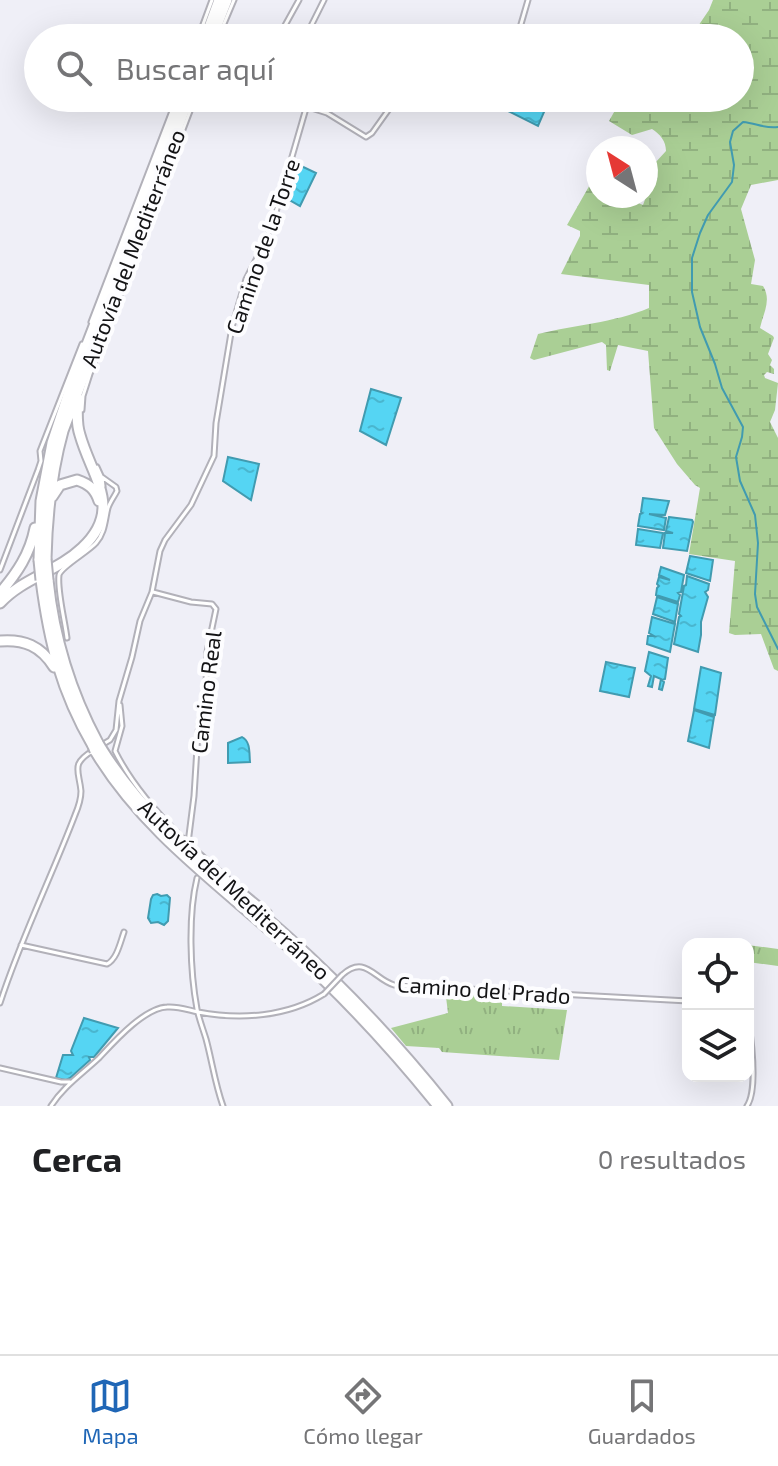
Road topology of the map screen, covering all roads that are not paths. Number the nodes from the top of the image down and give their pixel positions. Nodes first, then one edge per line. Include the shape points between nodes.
1 (212, 0) edge
2 (219, 0) edge
3 (227, 0) edge
4 (234, 0) edge
5 (299, 0) edge
6 (324, 0) edge
7 (528, 0) edge
8 (203, 24) edge
9 (210, 24) edge
10 (218, 24) edge
11 (224, 24) edge
12 (286, 24) edge
13 (312, 24) edge
14 (521, 24) edge
15 (173, 112) edge
16 (174, 112) edge
17 (187, 112) edge
18 (187, 112) edge
19 (306, 112) edge
20 (324, 112) edge
21 (387, 112) edge
22 (83, 377) junction
23 (99, 477) junction
24 (110, 483) junction
25 (44, 504) junction
26 (0, 570) edge
27 (44, 580) junction
28 (152, 592) junction
29 (0, 598) edge
30 (67, 638) dead end
31 (0, 641) edge
32 (61, 677) junction
33 (119, 701) junction
34 (75, 703) junction
35 (97, 747) junction
36 (188, 843) junction
37 (197, 878) dead end
38 (269, 912) dead end
39 (124, 932) dead end
40 (21, 945) junction
41 (682, 1001) edge
42 (0, 1003) edge
43 (197, 1012) junction
44 (0, 1068) edge
45 (70, 1082) junction
46 (752, 1082) edge
47 (51, 1106) edge
48 (223, 1106) edge
49 (438, 1106) edge
50 (447, 1106) edge
51 (747, 1106) edge

1 - 8 street
2 - 9 highway
3 - 10 highway
4 - 11 street
5 - 12 street
6 - 13 street
7 - 14 street
15 - 26 street via 40,451 38,470
16 - 25 highway, Autovía del Mediterráneo via 62,412
17 - 22 highway, Autovía del Mediterráneo
18 - 23 street via 83,396 81,420
19 - 28 street, Camino de la Torre via 265,242 235,313 214,456 191,505 165,540
20 - 21 street via 366,137
22 - 23 highway via 79,433
22 - 25 highway, Autovía del Mediterráneo
23 - 24 street
23 - 24 street
23 - 29 highway via 104,505 95,534 72,557
24 - 30 street via 117,491 100,538 60,572
25 - 27 highway, Autovía del Mediterráneo, bridge
25 - 29 highway via 28,553
25 - 29 highway via 60,485 77,480 96,492 100,508 86,540
27 - 32 highway, Autovía del Mediterráneo via 48,632
27 - 34 highway, Autovía del Mediterráneo
28 - 33 street, Camino de la Torre
28 - 36 street, Camino Real via 216,609
31 - 32 highway via 35,646
32 - 34 highway, Autovía del Mediterráneo
33 - 36 street via 122,726 116,754
33 - 40 street, Camino de la Torre via 114,735 78,766 81,794 76,813
34 - 35 highway, Autovía del Mediterráneo
34 - 35 highway, Autovía del Mediterráneo via 76,715
35 - 49 highway, Autovía del Mediterráneo via 128,799 155,829 322,977
35 - 50 highway, Autovía del Mediterráneo via 158,822 346,992
36 - 38 street
37 - 43 street via 192,939
39 - 40 street via 107,964
40 - 42 street, Camino de la Torre
41 - 43 street, Camino del Prado, bridge via 394,985 362,967 342,975 324,994 282,1011 239,1017
43 - 45 street, Camino del Prado via 165,1007 155,1011 121,1034
43 - 48 street
44 - 45 street
45 - 47 street, Camino del Prado
46 - 51 street

